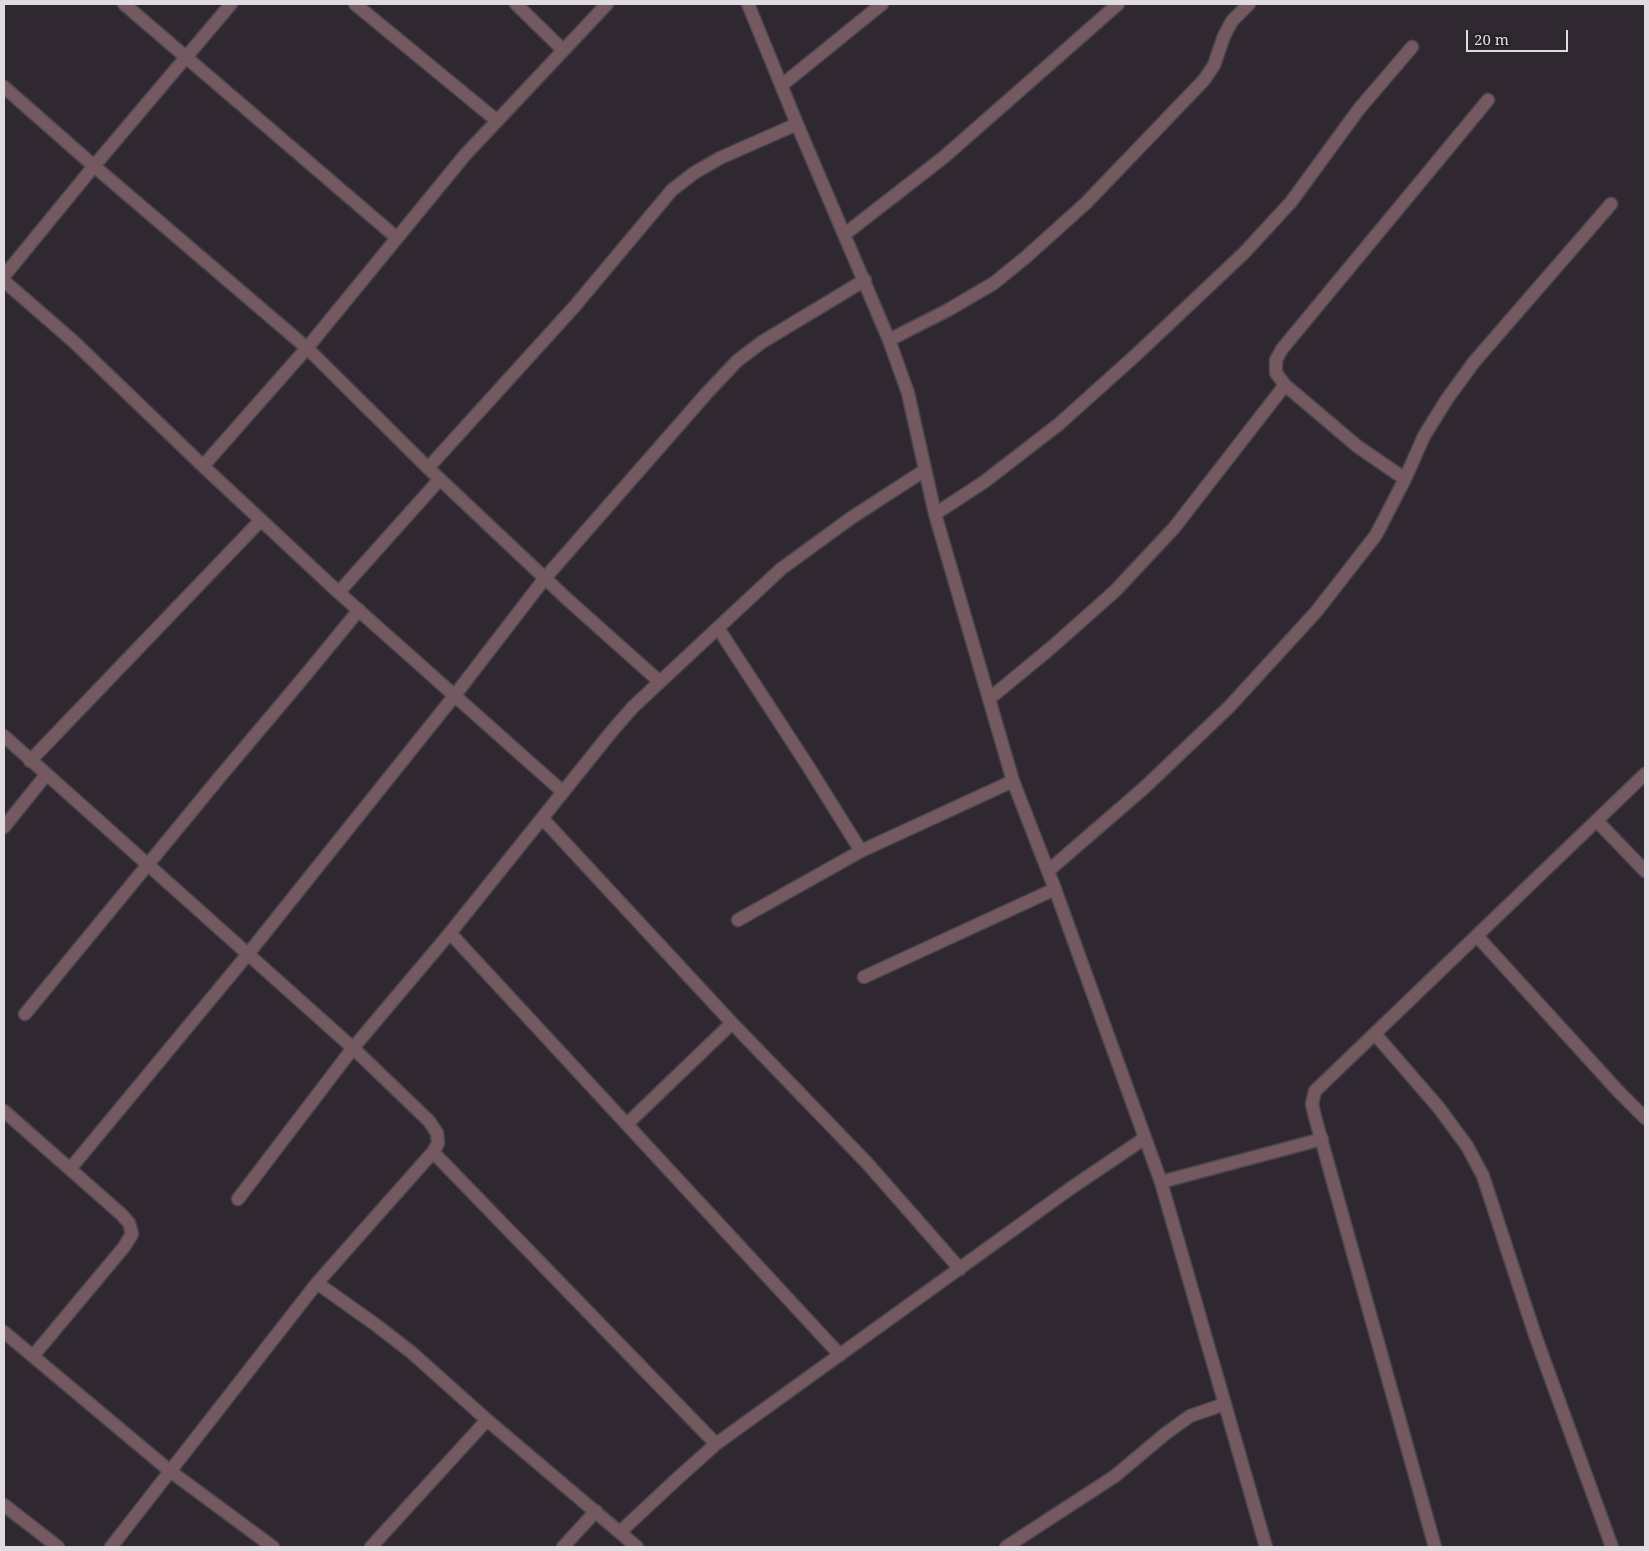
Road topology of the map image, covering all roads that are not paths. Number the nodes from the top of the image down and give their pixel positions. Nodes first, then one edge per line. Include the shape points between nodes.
1 (124, 4) edge
2 (231, 4) edge
3 (355, 4) edge
4 (516, 4) edge
5 (606, 4) edge
6 (748, 4) edge
7 (882, 4) edge
8 (1118, 4) edge
9 (1249, 4) edge
10 (1412, 47) dead end
11 (563, 50) junction
12 (185, 58) junction
13 (782, 85) junction
14 (4, 86) edge
15 (1488, 100) dead end
16 (496, 120) junction
17 (797, 124) junction
18 (94, 166) junction
19 (1611, 204) dead end
20 (845, 234) junction
21 (397, 238) junction
22 (4, 276) edge
23 (4, 280) edge
24 (864, 280) junction
25 (889, 340) junction
26 (307, 348) junction
27 (1285, 385) junction
28 (203, 466) junction
29 (428, 468) junction
30 (925, 470) junction
31 (440, 479) junction
32 (1405, 479) junction
33 (936, 514) junction
34 (261, 520) junction
35 (545, 578) junction
36 (339, 592) junction
37 (358, 610) junction
38 (718, 628) junction
39 (660, 682) junction
40 (455, 695) junction
41 (989, 699) junction
42 (4, 736) edge
43 (30, 761) junction
44 (1645, 774) edge
45 (46, 775) junction
46 (1013, 781) junction
47 (563, 792) junction
48 (542, 818) junction
49 (1596, 821) junction
50 (4, 827) edge
51 (861, 851) junction
52 (147, 865) junction
53 (1048, 871) junction
54 (1645, 871) edge
55 (1055, 889) junction
56 (738, 920) dead end
57 (450, 932) junction
58 (1477, 936) junction
59 (248, 954) junction
60 (864, 977) dead end
61 (25, 1014) dead end
62 (732, 1023) junction
63 (1375, 1034) junction
64 (354, 1048) junction
65 (4, 1111) edge
66 (1645, 1118) edge
67 (627, 1124) junction
68 (1145, 1138) junction
69 (1322, 1140) junction
70 (433, 1152) junction
71 (70, 1169) junction
72 (1161, 1182) junction
73 (238, 1199) dead end
74 (960, 1269) junction
75 (316, 1283) junction
76 (4, 1332) edge
77 (840, 1355) junction
78 (33, 1356) junction
79 (1225, 1404) junction
80 (487, 1420) junction
81 (716, 1444) junction
82 (170, 1471) junction
83 (4, 1505) edge
84 (596, 1511) junction
85 (620, 1532) junction
86 (58, 1547) edge
87 (111, 1547) edge
88 (273, 1547) edge
89 (371, 1547) edge
90 (563, 1547) edge
91 (637, 1547) edge
92 (1006, 1547) edge
93 (1266, 1547) edge
94 (1435, 1547) edge
95 (1612, 1547) edge

1 - 12 street
2 - 12 street
3 - 16 street
4 - 11 street
5 - 11 street
6 - 13 street
7 - 13 street
8 - 20 street via 944,157
9 - 25 street via 1232,21 1214,65 1204,80 1086,203 994,283
10 - 33 street via 1358,109 1291,202 1244,254 1059,424 984,482
11 - 16 street
12 - 18 street
12 - 21 street
13 - 17 street
14 - 18 street
15 - 27 street via 1282,349 1276,360 1276,373
16 - 21 street
17 - 20 street
17 - 29 street via 720,158 672,190 574,307
18 - 22 street
18 - 26 street
19 - 32 street via 1474,362 1447,398 1424,436
20 - 24 street
21 - 26 street
23 - 28 street via 73,341
24 - 25 street
24 - 35 street via 762,342 737,361
25 - 30 street via 908,393
26 - 28 street
26 - 29 street
27 - 32 street via 1357,446
27 - 41 street via 1168,535 1115,591
28 - 34 street
29 - 31 street
30 - 33 street
30 - 38 street via 850,518 781,569
31 - 35 street
31 - 36 street
32 - 53 street via 1376,535 1296,634 1229,707 1144,788
33 - 41 street
34 - 36 street
34 - 43 street
35 - 39 street
35 - 40 street
36 - 37 street
37 - 40 street
37 - 52 street
38 - 39 street
38 - 51 street
39 - 47 street via 612,730
40 - 47 street
40 - 59 street
41 - 46 street
42 - 43 street
43 - 45 street
44 - 49 street
45 - 50 street
45 - 52 street
46 - 51 street
46 - 53 street
47 - 48 street
48 - 57 street
48 - 62 street
49 - 54 street
49 - 58 street
51 - 56 street
52 - 59 street
52 - 61 street
53 - 55 street
55 - 60 street
55 - 68 street
57 - 64 street
57 - 67 street
58 - 63 street
58 - 66 street
59 - 64 street
59 - 71 street
62 - 67 street
62 - 74 street
63 - 69 street via 1315,1091 1312,1104
63 - 95 street via 1439,1108 1467,1146 1483,1176 1535,1335
64 - 70 street via 429,1121 437,1132 438,1143
64 - 73 street
65 - 71 street
67 - 77 street
68 - 72 street
68 - 74 street
69 - 72 street
69 - 94 street
70 - 75 street
70 - 81 street
71 - 78 street via 121,1214 129,1223 132,1234
72 - 79 street
74 - 77 street
75 - 80 street via 411,1352
75 - 82 street
76 - 78 street
77 - 81 street
78 - 82 street
79 - 92 street via 1190,1416 1115,1476
79 - 93 street
80 - 84 street
80 - 89 street
81 - 85 street
82 - 87 street
82 - 88 street
83 - 86 street
84 - 85 street
84 - 90 street
85 - 91 street

